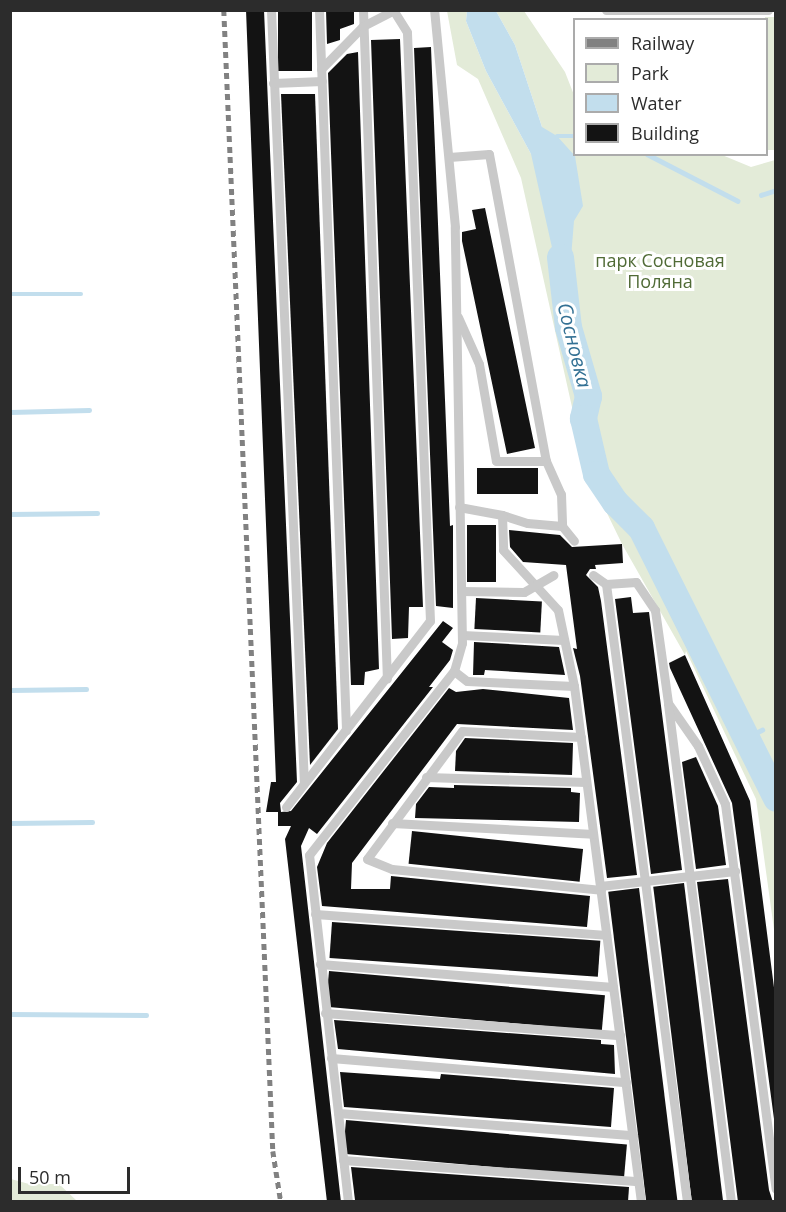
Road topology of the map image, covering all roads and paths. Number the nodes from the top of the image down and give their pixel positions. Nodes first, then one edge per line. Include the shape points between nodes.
1 (271, 10) edge
2 (319, 10) edge
3 (363, 10) edge
4 (434, 10) edge
5 (606, 10) edge
6 (768, 10) edge
7 (394, 11) edge
8 (363, 26) junction
9 (321, 69) junction
10 (322, 81) junction
11 (273, 83) junction
12 (449, 157) junction
13 (456, 313) junction
14 (546, 461) junction
15 (459, 507) junction
16 (502, 515) junction
17 (562, 526) junction
18 (574, 541) dead end
19 (554, 575) dead end
20 (593, 575) dead end
21 (534, 584) junction
22 (606, 584) junction
23 (461, 591) junction
24 (462, 635) junction
25 (564, 640) junction
26 (454, 671) junction
27 (387, 679) junction
28 (574, 686) junction
29 (668, 703) junction
30 (346, 730) junction
31 (581, 737) junction
32 (426, 777) junction
33 (586, 782) junction
34 (304, 783) junction
35 (286, 807) dead end
36 (393, 823) junction
37 (593, 834) junction
38 (735, 871) junction
39 (688, 876) junction
40 (644, 881) junction
41 (600, 888) junction
42 (315, 914) junction
43 (606, 935) junction
44 (320, 964) junction
45 (613, 987) junction
46 (325, 1013) junction
47 (620, 1035) junction
48 (331, 1058) junction
49 (626, 1082) junction
50 (338, 1113) junction
51 (633, 1135) junction
52 (343, 1160) junction
53 (638, 1181) junction
54 (776, 1189) edge
55 (348, 1202) edge
56 (641, 1202) edge
57 (687, 1202) edge
58 (731, 1202) edge

1 - 11 lane
2 - 9 lane
3 - 8 lane
4 - 12 lane
5 - 6 lane
7 - 8 lane
7 - 27 lane via 407,32 430,621
8 - 9 lane
8 - 27 lane
9 - 10 lane
10 - 11 lane
10 - 30 lane
11 - 34 lane
12 - 13 lane
12 - 14 lane via 489,154
13 - 14 lane via 479,364 496,461
13 - 15 lane
14 - 17 lane via 561,494
15 - 16 lane
15 - 23 lane
16 - 17 lane via 527,524
16 - 21 lane via 503,550
17 - 18 lane
19 - 21 lane
20 - 22 lane
21 - 23 lane via 524,592
21 - 25 lane via 558,610
22 - 29 lane via 636,582 655,610
22 - 40 lane
23 - 24 lane
24 - 25 lane
24 - 26 lane
25 - 28 lane
26 - 28 lane via 467,681
26 - 42 lane via 309,855
27 - 30 lane
28 - 31 lane
29 - 38 lane via 698,746 725,804
29 - 39 lane
30 - 34 lane
31 - 32 lane via 462,731
31 - 33 lane
32 - 33 lane
32 - 36 lane
33 - 37 lane
34 - 35 lane
36 - 37 lane
36 - 41 lane via 367,859 393,869
37 - 41 lane
38 - 39 lane
38 - 54 lane
39 - 40 lane
39 - 58 lane
40 - 41 lane
40 - 57 lane
41 - 43 lane
42 - 43 lane
42 - 44 lane
43 - 45 lane
44 - 45 lane
44 - 46 lane
45 - 47 lane
46 - 47 lane
46 - 48 lane
47 - 49 lane
48 - 49 lane
48 - 50 lane
49 - 51 lane
50 - 51 lane
50 - 52 lane
51 - 53 lane
52 - 53 lane
52 - 55 lane
53 - 56 lane

